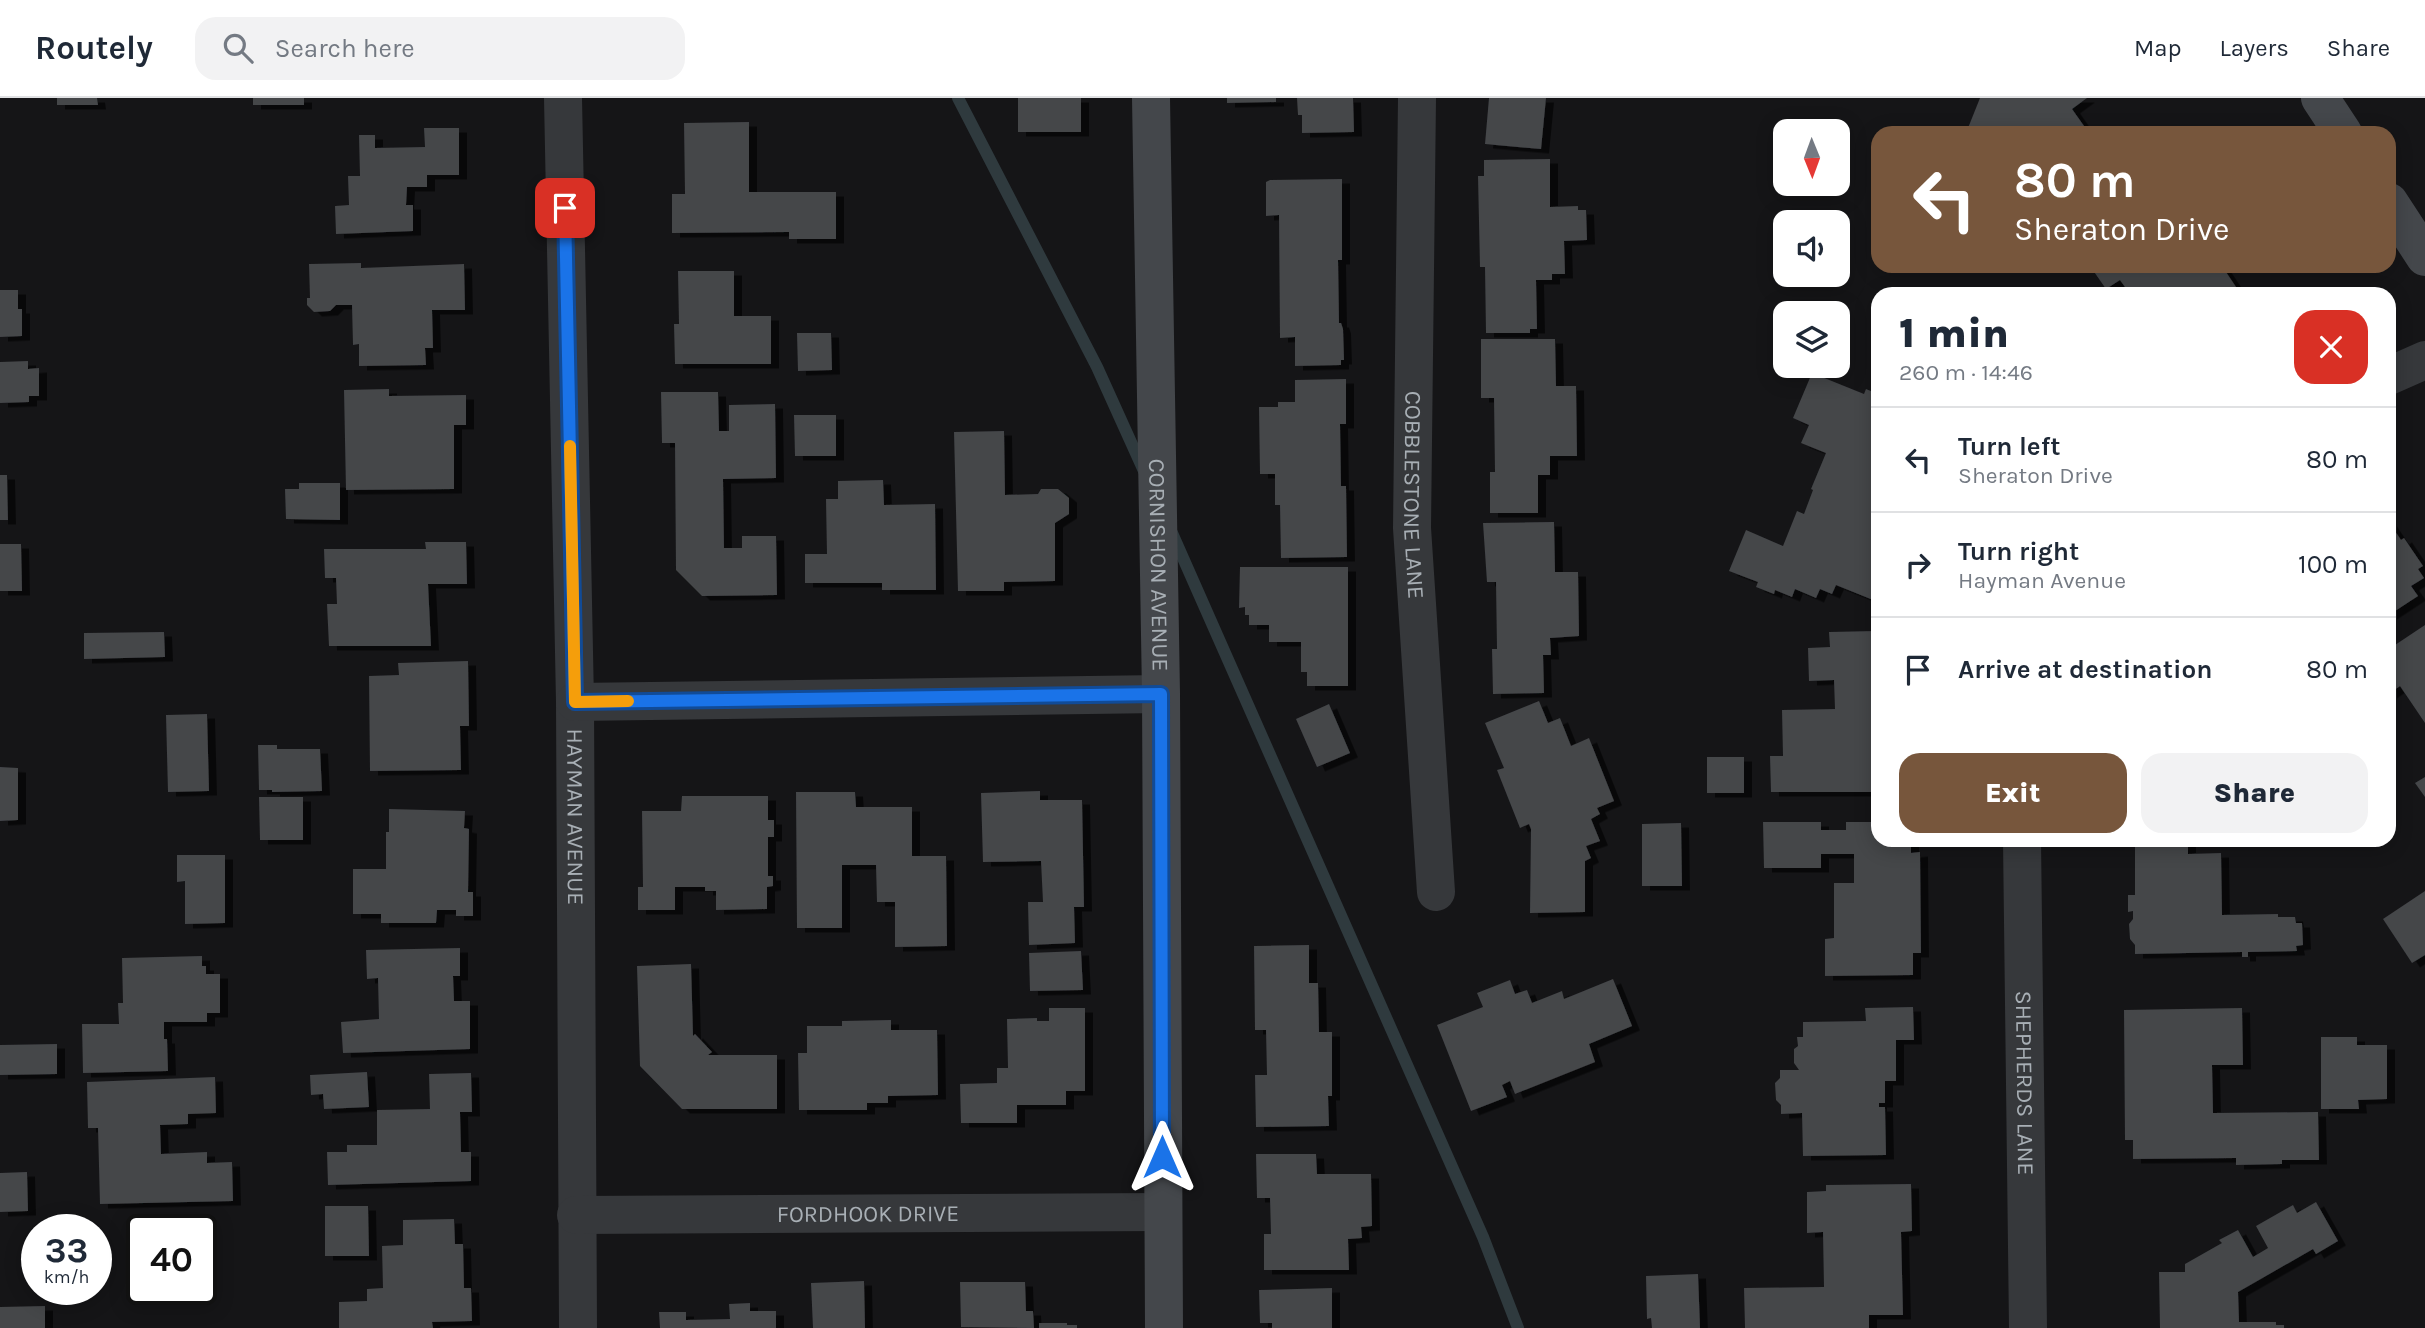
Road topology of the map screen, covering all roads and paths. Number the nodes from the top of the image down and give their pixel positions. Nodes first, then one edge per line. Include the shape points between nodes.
1 (563, 98) edge
2 (1151, 98) edge
3 (1417, 98) edge
4 (2320, 98) edge
5 (2338, 126) edge
6 (2396, 213) edge
7 (2425, 257) edge
8 (2425, 360) edge
9 (2396, 373) edge
10 (1161, 694) junction
11 (575, 702) junction
12 (2022, 847) edge
13 (1436, 892) dead end
14 (1162, 1212) junction
15 (576, 1215) junction
16 (578, 1328) edge
17 (1164, 1328) edge
18 (2028, 1328) edge

1 - 11 street, HAYMAN AVENUE
2 - 10 street, CORNISHON AVENUE
3 - 13 street, COBBLESTONE LANE via 1412,528
4 - 5 street
6 - 7 street
8 - 9 street
10 - 11 street
10 - 14 street, CORNISHON AVENUE
11 - 15 street, HAYMAN AVENUE
12 - 18 street, SHEPHERDS LANE
14 - 15 street, FORDHOOK DRIVE
14 - 17 street, CORNISHON AVENUE
15 - 16 street, HAYMAN AVENUE

